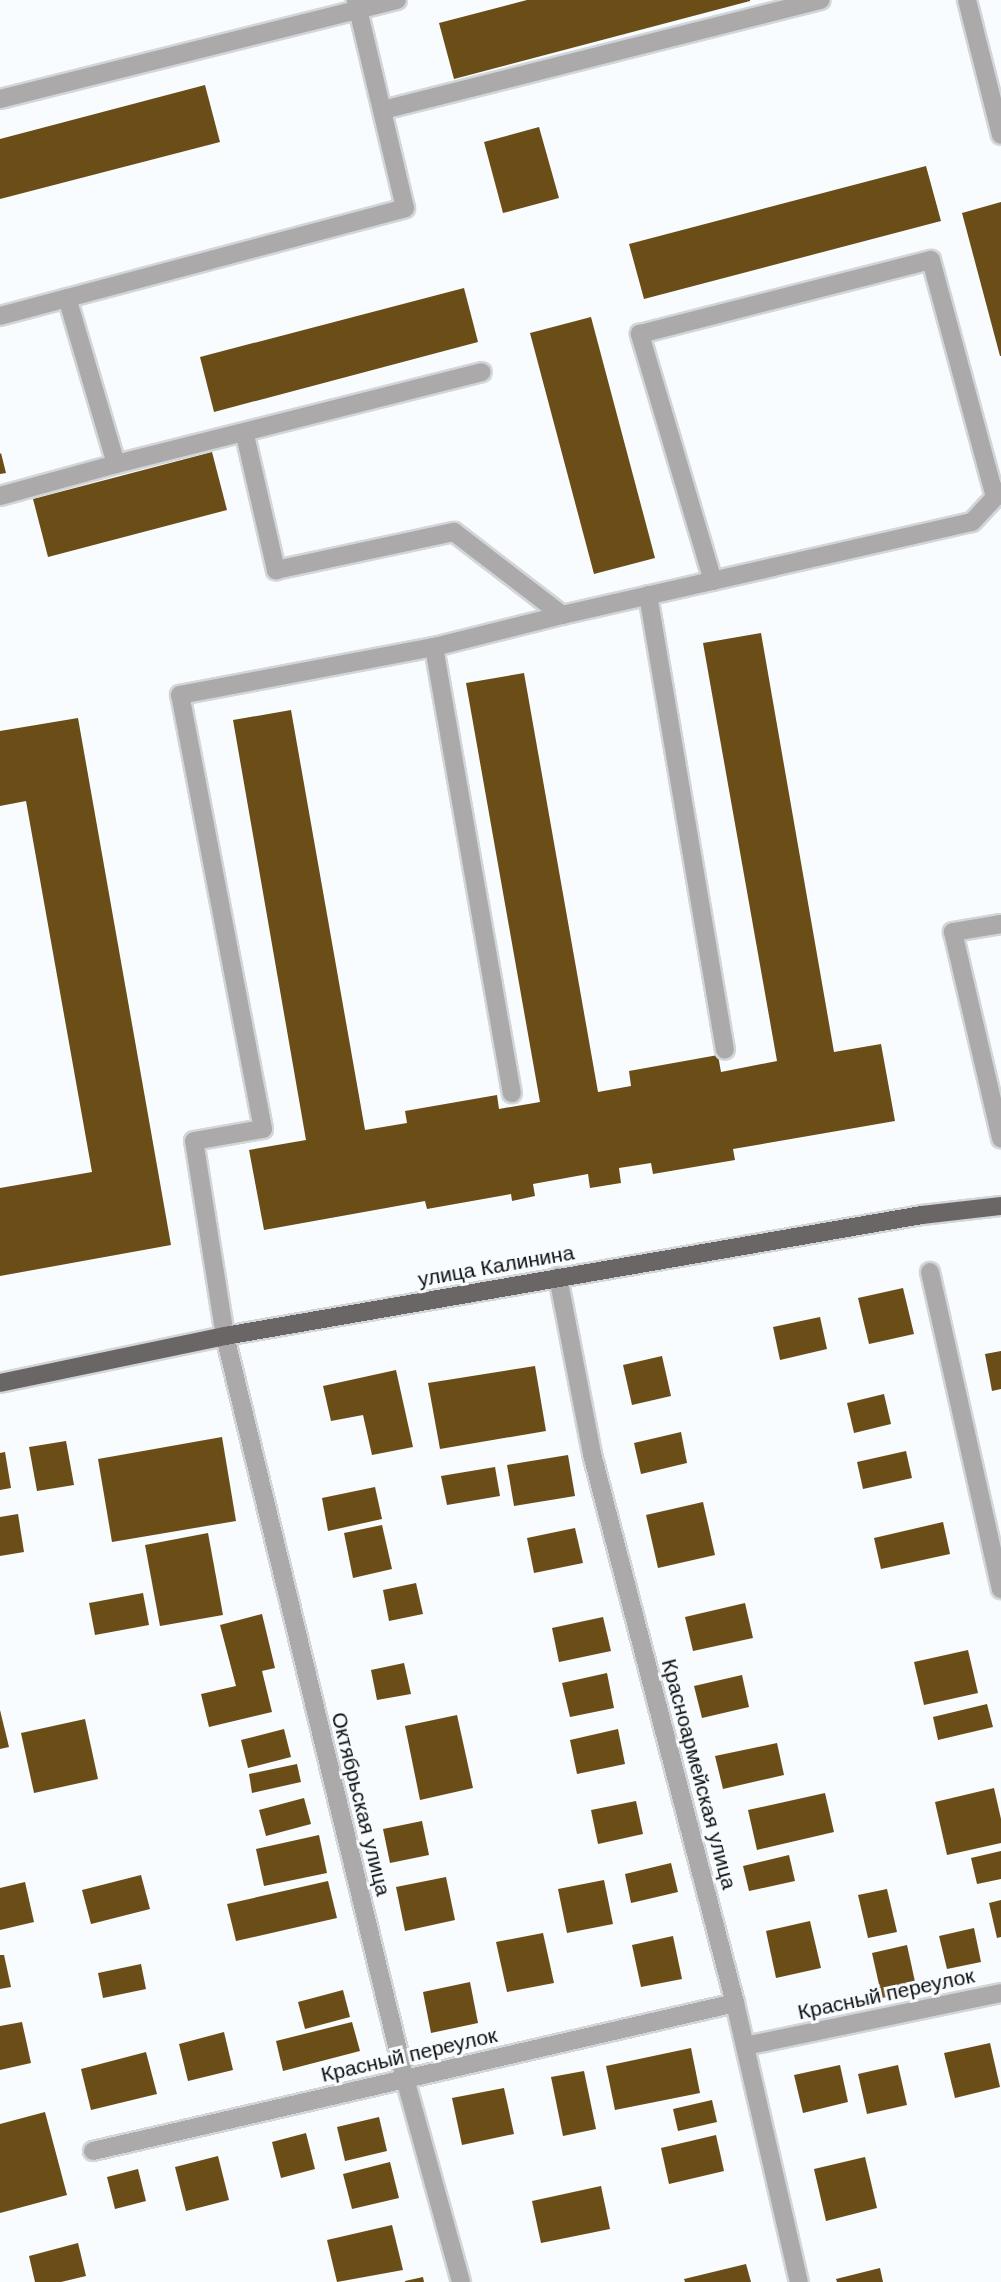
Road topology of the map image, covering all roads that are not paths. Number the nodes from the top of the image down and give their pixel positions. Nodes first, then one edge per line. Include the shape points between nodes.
1 (397, 0) edge
2 (820, 0) edge
3 (967, 0) edge
4 (357, 5) edge
5 (0, 99) edge
6 (382, 110) junction
7 (1001, 135) edge
8 (67, 298) junction
9 (0, 316) edge
10 (482, 372) dead end
11 (245, 435) junction
12 (116, 464) junction
13 (998, 494) edge
14 (0, 496) edge
15 (712, 580) junction
16 (648, 595) junction
17 (562, 615) junction
18 (434, 647) junction
19 (1001, 924) edge
20 (725, 1050) dead end
21 (512, 1093) dead end
22 (1001, 1139) edge
23 (1001, 1206) edge
24 (930, 1272) dead end
25 (558, 1278) junction
26 (225, 1336) junction
27 (0, 1383) edge
28 (1001, 1589) edge
29 (1001, 1993) edge
30 (735, 2003) junction
31 (745, 2046) junction
32 (405, 2079) junction
33 (93, 2151) dead end
34 (461, 2282) edge
35 (799, 2282) edge

1 - 4 street
2 - 6 street
3 - 7 street
4 - 5 street
4 - 6 street
6 - 8 street via 405,208
8 - 9 street
8 - 12 street
10 - 11 street
11 - 12 street
11 - 17 street via 276,570 454,532
12 - 14 street
13 - 15 street via 972,522
13 - 15 street via 931,260 640,334
15 - 16 street
16 - 17 street
16 - 20 street
17 - 18 street
18 - 21 street
18 - 26 street, Октябрьская улица via 180,695 263,1129 194,1141
19 - 22 street via 953,932
23 - 25 main road, улица Калинина via 922,1215
24 - 28 street
25 - 26 main road, улица Калинина
25 - 30 street, Красноармейская улица via 592,1454
26 - 27 main road, улица Калинина
26 - 32 street, Октябрьская улица
29 - 31 street, Красный переулок
30 - 31 street, Красноармейская улица
30 - 32 street, Красный переулок
31 - 35 street, Красноармейская улица
32 - 33 street, Красный переулок
32 - 34 street, Октябрьская улица

